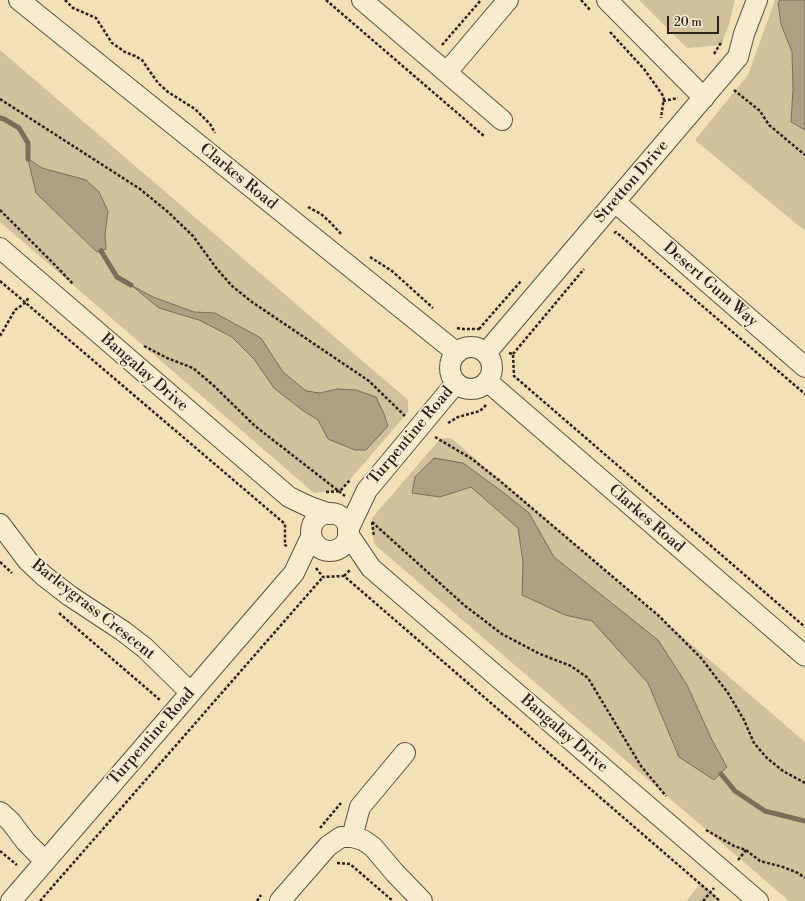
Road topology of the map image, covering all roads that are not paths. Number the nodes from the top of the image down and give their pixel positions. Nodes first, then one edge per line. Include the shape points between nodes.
1 (19, 0) edge
2 (362, 0) edge
3 (508, 0) edge
4 (757, 0) edge
5 (599, 6) edge
6 (447, 72) junction
7 (698, 91) junction
8 (502, 120) dead end
9 (615, 202) junction
10 (0, 248) edge
11 (457, 353) junction
12 (486, 353) junction
13 (805, 367) edge
14 (456, 382) junction
15 (493, 386) junction
16 (366, 490) junction
17 (289, 497) junction
18 (332, 514) junction
19 (0, 524) edge
20 (348, 532) junction
21 (332, 551) junction
22 (312, 552) junction
23 (371, 568) junction
24 (805, 656) edge
25 (190, 692) junction
26 (405, 753) dead end
27 (0, 812) edge
28 (352, 836) junction
29 (45, 861) junction
30 (273, 895) edge
31 (11, 901) edge
32 (422, 901) edge
33 (758, 901) edge

1 - 11 street, Clarkes Road
2 - 6 street
3 - 6 street
4 - 7 street, Stretton Drive via 738,57 720,79
5 - 7 street
6 - 8 street
7 - 9 street, Stretton Drive
9 - 12 street, Stretton Drive
9 - 13 street, Desert Gum Way
10 - 17 street, Bangalay Drive
11 - 12 street via 462,349 474,347
11 - 14 street via 451,364 452,377
12 - 15 street via 492,370
14 - 15 street via 462,386 475,388
14 - 16 street, Turpentine Road via 428,433
15 - 24 street, Clarkes Road
16 - 18 street, Turpentine Road
16 - 20 street, Turpentine Road
17 - 18 street, Bangalay Drive
17 - 22 street, Bangalay Drive
18 - 20 street via 343,520
18 - 22 street via 324,514 314,522
19 - 25 street, Barleygrass Crescent via 44,576 145,648
20 - 21 street via 344,544
20 - 23 street, Bangalay Drive
21 - 22 street, Turpentine Road
21 - 23 street, Bangalay Drive
22 - 25 street, Turpentine Road
23 - 33 street, Bangalay Drive
25 - 29 street, Turpentine Road
26 - 28 street via 360,807
27 - 29 street via 12,822 26,842
28 - 30 street via 341,837 328,846
28 - 32 street via 373,847
29 - 31 street, Turpentine Road

